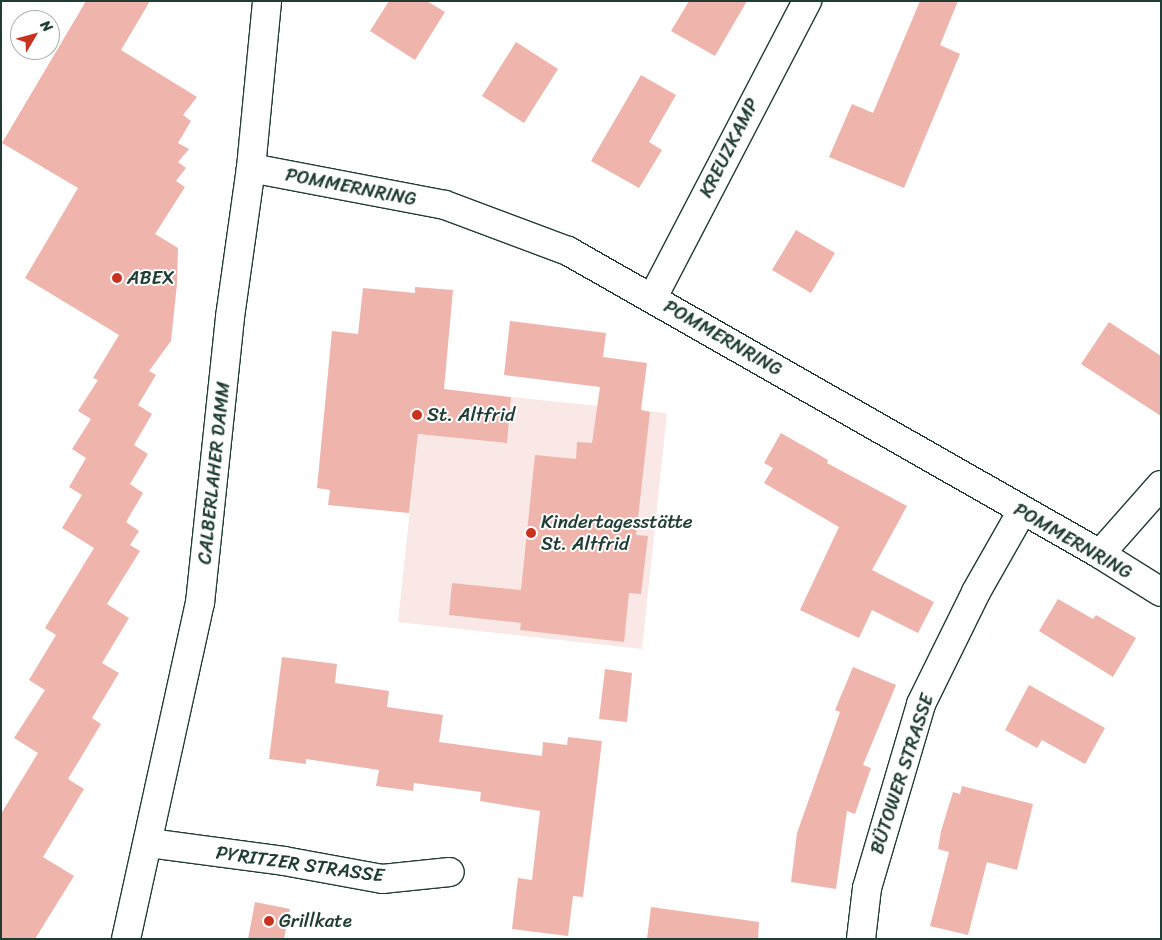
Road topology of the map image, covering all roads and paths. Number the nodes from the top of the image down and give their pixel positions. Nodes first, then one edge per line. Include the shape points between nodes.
1 (267, 1) edge
2 (807, 1) edge
3 (251, 168) junction
4 (653, 297) junction
5 (1161, 485) edge
6 (1022, 511) junction
7 (1100, 554) junction
8 (1161, 592) edge
9 (150, 843) junction
10 (450, 872) dead end
11 (126, 939) edge
12 (861, 939) edge

1 - 3 street, CALBERLAHER DAMM
2 - 4 street, KREUZKAMP
3 - 4 street, POMMERNRING via 446,205 568,251
3 - 9 street, CALBERLAHER DAMM via 230,317 200,603
4 - 6 street, POMMERNRING
5 - 7 street
6 - 7 street, POMMERNRING
6 - 12 street, BÜTOWER STRASSE via 976,592 921,704 867,888
7 - 8 street, POMMERNRING
9 - 10 street, PYRITZER STRASSE via 382,878
9 - 11 street, CALBERLAHER DAMM

